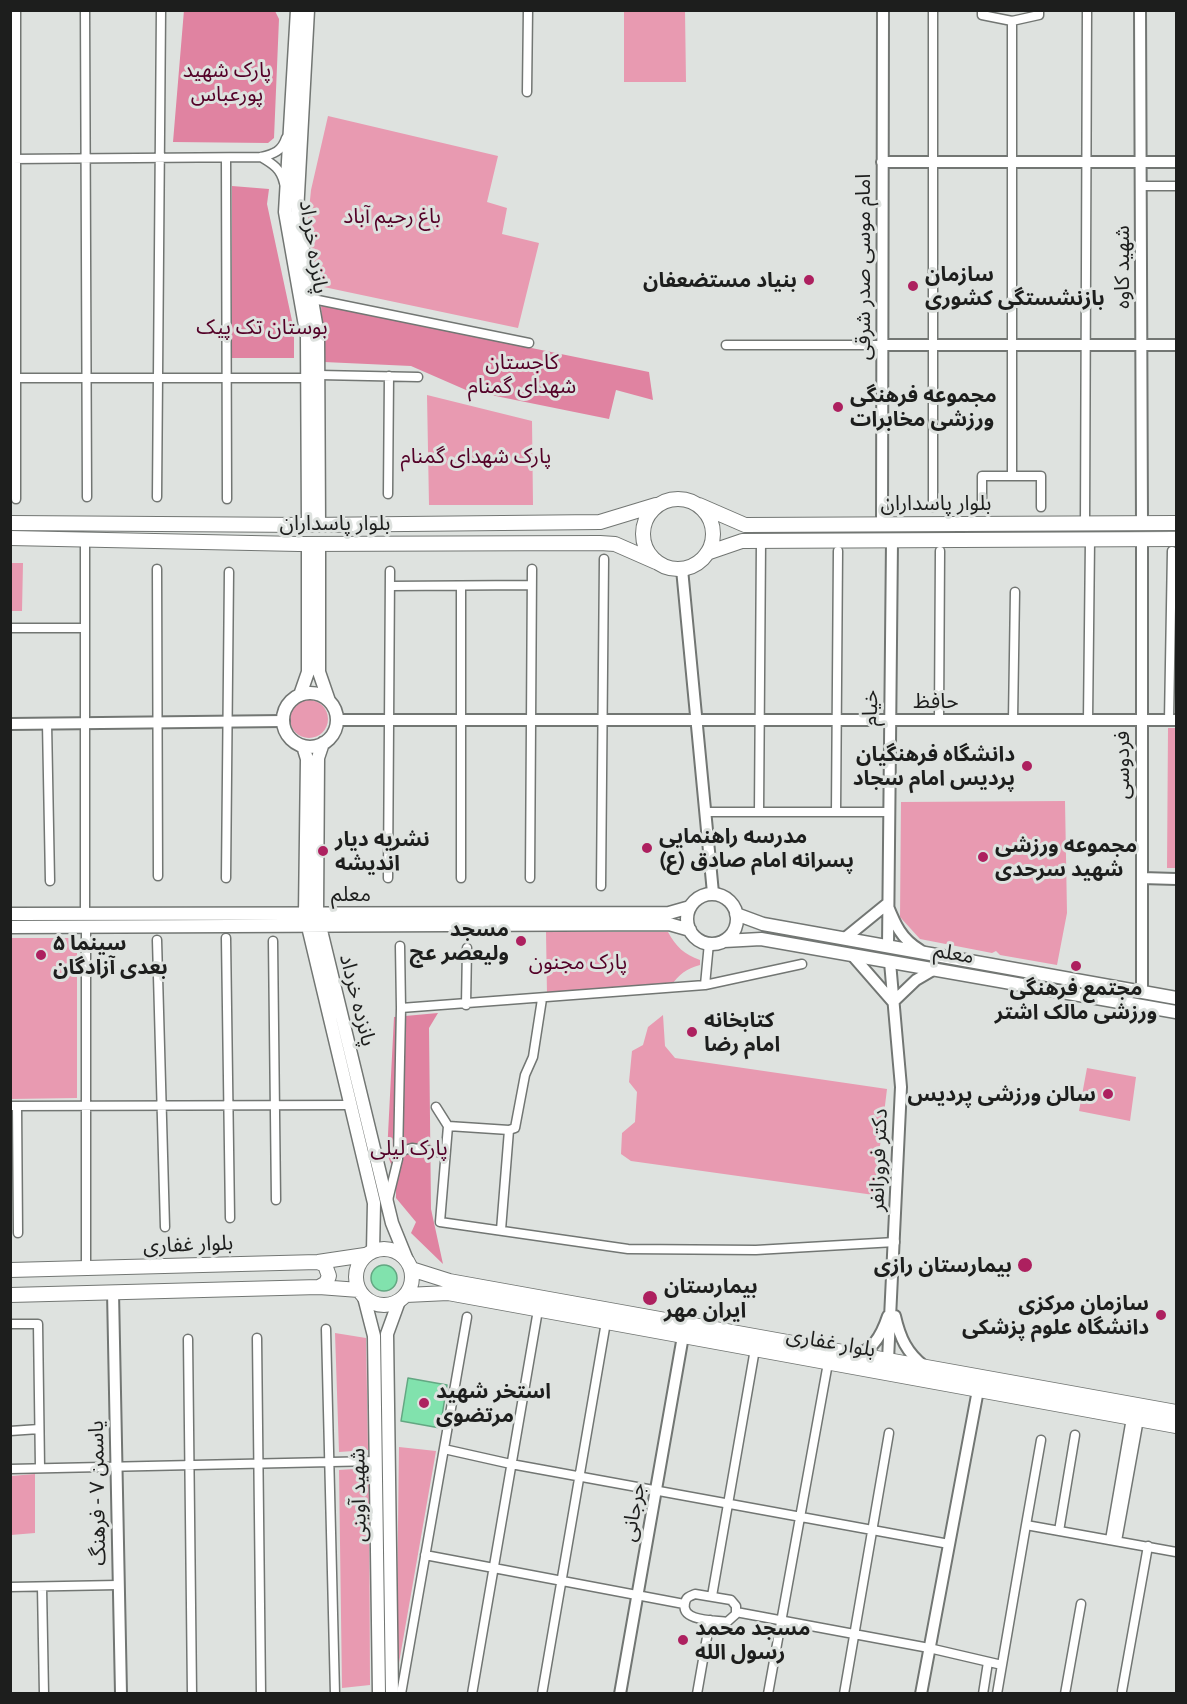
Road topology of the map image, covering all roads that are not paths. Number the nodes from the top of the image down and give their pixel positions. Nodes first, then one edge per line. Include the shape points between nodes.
1 (16, 10) edge
2 (85, 10) edge
3 (161, 10) edge
4 (287, 10) edge
5 (297, 10) edge
6 (308, 10) edge
7 (318, 10) edge
8 (528, 10) edge
9 (883, 10) edge
10 (933, 10) edge
11 (982, 10) edge
12 (1039, 10) edge
13 (1087, 10) edge
14 (1140, 10) edge
15 (1012, 21) junction
16 (301, 27) junction
17 (527, 92) dead end
18 (297, 94) junction
19 (289, 129) junction
20 (86, 158) junction
21 (160, 158) junction
22 (226, 158) junction
23 (261, 158) junction
24 (13, 159) edge
25 (882, 162) junction
26 (932, 162) junction
27 (1011, 162) junction
28 (1087, 162) junction
29 (1141, 162) junction
30 (1176, 162) edge
31 (1141, 186) junction
32 (1176, 186) edge
33 (286, 190) junction
34 (313, 299) junction
35 (529, 343) dead end
36 (726, 345) dead end
37 (882, 345) junction
38 (933, 345) junction
39 (1011, 345) junction
40 (1087, 345) junction
41 (1142, 345) junction
42 (1176, 345) edge
43 (314, 376) junction
44 (389, 376) junction
45 (418, 377) dead end
46 (13, 378) edge
47 (86, 378) junction
48 (158, 378) junction
49 (227, 378) junction
50 (1012, 476) junction
51 (388, 494) dead end
52 (87, 497) dead end
53 (157, 497) dead end
54 (16, 499) dead end
55 (227, 499) dead end
56 (656, 505) junction
57 (699, 505) junction
58 (933, 507) dead end
59 (982, 507) dead end
60 (1041, 507) dead end
61 (10, 523) edge
62 (1176, 523) edge
63 (1085, 524) junction
64 (1142, 524) junction
65 (313, 525) junction
66 (882, 525) junction
67 (10, 538) edge
68 (1142, 539) junction
69 (85, 540) junction
70 (1090, 540) junction
71 (761, 541) junction
72 (892, 541) junction
73 (313, 544) junction
74 (1174, 545) edge
75 (838, 551) dead end
76 (940, 551) dead end
77 (707, 553) junction
78 (603, 559) dead end
79 (656, 562) junction
80 (157, 569) dead end
81 (532, 569) dead end
82 (682, 569) junction
83 (390, 571) dead end
84 (229, 572) dead end
85 (531, 585) junction
86 (390, 586) junction
87 (460, 586) junction
88 (1015, 592) dead end
89 (10, 628) edge
90 (84, 628) junction
91 (300, 695) junction
92 (329, 701) junction
93 (337, 720) junction
94 (390, 720) junction
95 (461, 720) junction
96 (531, 720) junction
97 (604, 720) junction
98 (837, 720) junction
99 (889, 720) junction
100 (939, 720) junction
101 (1013, 720) junction
102 (1088, 720) junction
103 (1142, 720) junction
104 (1173, 720) edge
105 (284, 721) junction
106 (696, 721) junction
107 (761, 721) junction
108 (158, 722) junction
109 (229, 722) junction
110 (47, 723) junction
111 (84, 723) junction
112 (10, 724) edge
113 (323, 743) junction
114 (303, 746) junction
115 (705, 812) junction
116 (759, 812) junction
117 (837, 812) junction
118 (889, 812) junction
119 (158, 876) dead end
120 (226, 878) dead end
121 (388, 878) dead end
122 (460, 878) dead end
123 (530, 878) dead end
124 (1142, 879) junction
125 (1176, 879) edge
126 (50, 881) dead end
127 (601, 886) dead end
128 (712, 893) junction
129 (887, 904) junction
130 (690, 907) junction
131 (736, 914) junction
132 (10, 915) edge
133 (312, 920) junction
134 (85, 921) junction
135 (10, 927) edge
136 (690, 930) junction
137 (226, 938) dead end
138 (844, 939) junction
139 (157, 940) dead end
140 (273, 941) dead end
141 (724, 941) junction
142 (709, 943) junction
143 (400, 946) dead end
144 (888, 946) junction
145 (467, 948) dead end
146 (924, 953) junction
147 (852, 955) junction
148 (890, 962) junction
149 (802, 964) dead end
150 (933, 970) junction
151 (705, 985) junction
152 (1142, 991) junction
153 (1176, 998) edge
154 (542, 999) junction
155 (893, 1002) junction
156 (466, 1005) junction
157 (401, 1008) junction
158 (1176, 1012) edge
159 (162, 1105) junction
160 (228, 1105) junction
161 (273, 1105) junction
162 (352, 1105) junction
163 (14, 1106) edge
164 (86, 1106) junction
165 (436, 1107) dead end
166 (448, 1126) junction
167 (509, 1130) junction
168 (398, 1152) junction
169 (445, 1153) junction
170 (276, 1200) dead end
171 (387, 1204) junction
172 (230, 1218) dead end
173 (165, 1227) dead end
174 (501, 1230) junction
175 (18, 1233) dead end
176 (895, 1242) junction
177 (369, 1253) junction
178 (318, 1262) junction
179 (409, 1264) junction
180 (86, 1268) junction
181 (10, 1270) edge
182 (319, 1287) junction
183 (112, 1292) junction
184 (361, 1293) junction
185 (10, 1295) edge
186 (402, 1298) junction
187 (892, 1304) junction
188 (538, 1310) junction
189 (467, 1317) dead end
190 (606, 1322) junction
191 (10, 1324) edge
192 (326, 1329) dead end
193 (683, 1336) junction
194 (256, 1338) dead end
195 (188, 1339) dead end
196 (755, 1349) junction
197 (849, 1353) junction
198 (888, 1360) junction
199 (828, 1363) junction
200 (925, 1367) junction
201 (978, 1390) junction
202 (1176, 1412) edge
203 (1135, 1419) junction
204 (1176, 1426) edge
205 (39, 1429) junction
206 (10, 1431) edge
207 (889, 1433) dead end
208 (1075, 1435) dead end
209 (1041, 1440) dead end
210 (444, 1449) junction
211 (377, 1461) junction
212 (331, 1462) junction
213 (258, 1464) junction
214 (511, 1464) junction
215 (191, 1465) junction
216 (115, 1467) junction
217 (40, 1468) junction
218 (10, 1469) edge
219 (579, 1477) junction
220 (656, 1491) junction
221 (728, 1504) junction
222 (799, 1517) junction
223 (1026, 1525) junction
224 (872, 1530) junction
225 (1059, 1531) junction
226 (1114, 1540) junction
227 (949, 1544) junction
228 (1148, 1546) junction
229 (1176, 1549) edge
230 (425, 1555) junction
231 (494, 1568) junction
232 (562, 1581) junction
233 (118, 1585) junction
234 (10, 1587) edge
235 (42, 1587) junction
236 (638, 1595) junction
237 (712, 1596) junction
238 (684, 1604) junction
239 (1081, 1604) dead end
240 (736, 1612) junction
241 (710, 1620) junction
242 (780, 1620) junction
243 (854, 1634) junction
244 (929, 1648) junction
245 (988, 1662) junction
246 (1002, 1665) junction
247 (1122, 1691) dead end
248 (44, 1694) edge
249 (120, 1694) edge
250 (192, 1694) edge
251 (261, 1694) edge
252 (335, 1694) edge
253 (379, 1694) edge
254 (392, 1694) edge
255 (401, 1694) edge
256 (472, 1694) edge
257 (542, 1694) edge
258 (620, 1694) edge
259 (697, 1694) edge
260 (768, 1694) edge
261 (844, 1694) edge
262 (921, 1694) edge
263 (984, 1694) edge
264 (998, 1694) edge
265 (1065, 1694) edge

1 - 24 street
2 - 20 street
3 - 21 street
4 - 16 main road
5 - 16 main road, پانزده خرداد
6 - 16 main road, پانزده خرداد
7 - 16 main road
8 - 17 street
9 - 25 street, امام موسی صدر شرقی
10 - 26 street
11 - 15 street via 982,15
12 - 15 street via 1039,15
13 - 28 street
14 - 29 street, شهید کاوه
15 - 27 street
16 - 18 main road, پانزده خرداد
18 - 19 main road, پانزده خرداد
18 - 34 main road, پانزده خرداد via 297,213
19 - 23 street via 283,146
19 - 33 main road, پانزده خرداد
20 - 21 street
20 - 24 street
20 - 47 street
21 - 22 street
21 - 48 street
22 - 23 street
22 - 49 street
23 - 33 street via 275,165
24 - 46 street
25 - 26 street
25 - 37 street, امام موسی صدر شرقی
26 - 27 street
26 - 38 street
27 - 28 street
27 - 39 street
28 - 29 street
28 - 40 street
29 - 30 street
29 - 31 street, شهید کاوه
31 - 32 street
31 - 41 street, شهید کاوه
33 - 43 main road, پانزده خرداد via 288,235
34 - 35 street
34 - 43 main road, پانزده خرداد
36 - 37 street
37 - 38 street
37 - 66 street, امام موسی صدر شرقی
38 - 39 street
38 - 58 street
39 - 40 street
39 - 50 street
40 - 41 street
40 - 63 street
41 - 42 street
41 - 64 street, شهید کاوه
43 - 44 street
43 - 49 street
43 - 65 main road, پانزده خرداد
44 - 45 street
44 - 51 street
46 - 47 street
46 - 54 street
47 - 48 street
47 - 52 street
48 - 49 street
48 - 53 street
49 - 55 street
50 - 59 street via 982,476
50 - 60 street via 1041,476
56 - 57 main road via 682,498
56 - 65 main road, بلوار پاسداران via 600,522
56 - 79 main road via 643,529 645,547
57 - 66 main road, بلوار پاسداران via 745,525
57 - 77 main road via 713,529
61 - 65 main road, بلوار پاسداران
62 - 64 main road, بلوار پاسداران
63 - 64 main road, بلوار پاسداران
63 - 66 main road, بلوار پاسداران
65 - 73 main road
67 - 69 main road, بلوار پاسداران
68 - 70 main road, بلوار پاسداران
68 - 74 main road, بلوار پاسداران
68 - 103 street, فردوسی
69 - 73 main road, بلوار پاسداران
69 - 90 street
70 - 72 main road, بلوار پاسداران
70 - 102 street
71 - 72 main road, بلوار پاسداران
71 - 77 main road, بلوار پاسداران via 742,541
71 - 107 street
72 - 99 street, خیام
73 - 79 main road, بلوار پاسداران via 600,543 615,544
73 - 91 main road via 308,672
73 - 92 main road via 320,672
74 - 104 street
75 - 98 street
76 - 100 street
77 - 82 main road via 699,562
78 - 97 street
79 - 82 main road
80 - 108 street
81 - 85 street
82 - 106 street
83 - 86 street
84 - 109 street
85 - 87 street
85 - 96 street
86 - 87 street
86 - 94 street
87 - 95 street
88 - 101 street
89 - 90 street
90 - 111 street
91 - 92 main road via 316,694
91 - 105 main road via 286,708
92 - 93 main road
93 - 94 street, حافظ
93 - 113 main road via 333,734
94 - 95 street, حافظ
94 - 121 street
95 - 96 street, حافظ
95 - 122 street
96 - 97 street, حافظ
96 - 123 street
97 - 106 street, حافظ
97 - 127 street
98 - 99 street, حافظ
98 - 107 street, حافظ
98 - 117 street
99 - 100 street, حافظ
99 - 118 street, خیام
100 - 101 street, حافظ
101 - 102 street, حافظ
102 - 103 street, حافظ
103 - 104 street, حافظ
103 - 124 street, فردوسی
105 - 109 street
105 - 114 main road via 292,739
106 - 107 street, حافظ
106 - 115 street
107 - 116 street
108 - 109 street
108 - 111 street
108 - 119 street
109 - 120 street
110 - 111 street
110 - 112 street
110 - 126 street
111 - 134 street
113 - 114 main road
113 - 133 main road, پانزده خرداد via 318,758
114 - 133 main road, پانزده خرداد via 308,759
115 - 116 street
115 - 128 street
116 - 117 street
117 - 118 street
118 - 129 street, خیام
124 - 125 street
124 - 152 street, فردوسی
128 - 130 main road via 700,896
128 - 131 main road via 728,899
129 - 138 street
129 - 144 street, خیام
129 - 146 street via 896,927 909,944
130 - 133 main road, معلم via 669,913
130 - 136 main road
131 - 138 main road, معلم via 763,924
131 - 141 main road via 736,926
132 - 134 main road, معلم
133 - 134 main road, معلم
133 - 136 main road, معلم via 669,924
133 - 162 main road, پانزده خرداد
133 - 171 main road, پانزده خرداد
134 - 135 main road, معلم
134 - 164 street
136 - 142 main road via 696,938
137 - 160 street
138 - 144 main road, معلم
139 - 159 street
140 - 161 street
141 - 142 main road
141 - 147 main road, معلم via 761,939
142 - 151 street
143 - 157 street
144 - 146 main road, معلم
145 - 156 street
146 - 152 main road, معلم
147 - 148 main road, معلم
147 - 155 street
148 - 150 main road, معلم
148 - 155 street, دکتر فروزانفر
149 - 151 street
150 - 155 street
150 - 158 main road, معلم
151 - 154 street
152 - 153 main road, معلم
154 - 156 street
154 - 167 street via 517,1124
155 - 176 street, دکتر فروزانفر via 901,1087
156 - 157 street
157 - 168 street
159 - 160 street
159 - 164 street
159 - 173 street
160 - 161 street
160 - 172 street
161 - 162 street
161 - 170 street
162 - 177 main road, پانزده خرداد via 375,1203
163 - 164 street
163 - 175 street
164 - 180 street
165 - 166 street
166 - 167 street
166 - 169 street
167 - 174 street
168 - 169 street via 412,1148
168 - 171 street
169 - 174 street via 440,1222
171 - 179 main road, پانزده خرداد
174 - 176 street via 628,1249 756,1250
176 - 187 street, دکتر فروزانفر
177 - 178 main road, بلوار غفاری
177 - 179 main road via 392,1250
177 - 184 main road via 357,1268
178 - 180 main road, بلوار غفاری
178 - 182 main road via 329,1272 326,1283
179 - 186 main road via 412,1278
179 - 197 main road, بلوار غفاری via 449,1281
180 - 181 main road, بلوار غفاری
182 - 183 main road
182 - 184 main road
183 - 185 main road
183 - 216 street, یاسمن ۷ - فرهنگ
184 - 186 main road via 381,1305
184 - 211 main road, شهید آوینی via 374,1336
186 - 188 main road, بلوار غفاری via 448,1293
186 - 254 main road, شهید آوینی via 387,1334
187 - 197 street via 875,1341 861,1353
187 - 198 street, دکتر فروزانفر
187 - 200 street via 905,1346
188 - 190 main road, بلوار غفاری
188 - 214 street
189 - 210 street
190 - 193 main road, بلوار غفاری
190 - 219 street
191 - 205 street via 38,1324
192 - 212 street
193 - 196 main road, بلوار غفاری
193 - 220 street, جرجانی
194 - 213 street
195 - 215 street
196 - 199 main road, بلوار غفاری
196 - 221 street
197 - 198 main road, بلوار غفاری
198 - 200 main road, بلوار غفاری
199 - 201 main road, بلوار غفاری
199 - 222 street
200 - 202 main road, بلوار غفاری
201 - 203 main road, بلوار غفاری
201 - 227 street
203 - 204 main road, بلوار غفاری
203 - 226 street
205 - 206 street
205 - 217 street
207 - 224 street
208 - 225 street
209 - 223 street
210 - 214 street
210 - 230 street
211 - 212 street
211 - 253 main road, شهید آوینی
212 - 213 street
212 - 252 street
213 - 215 street
213 - 251 street
214 - 219 street
214 - 231 street
215 - 216 street
215 - 250 street
216 - 217 street
216 - 233 street, یاسمن ۷ - فرهنگ
217 - 218 street
219 - 220 street
219 - 232 street
220 - 221 street
220 - 236 street, جرجانی
221 - 222 street
221 - 237 street
222 - 224 street
222 - 242 street
223 - 225 street
223 - 246 street
224 - 227 street
224 - 243 street
225 - 226 street
226 - 228 street
227 - 244 street
228 - 229 street
228 - 247 street
230 - 231 street
230 - 255 street
231 - 232 street
231 - 256 street
232 - 236 street
232 - 257 street
233 - 235 street
233 - 249 street, یاسمن ۷ - فرهنگ
234 - 235 street
235 - 248 street
236 - 238 street
236 - 258 street, جرجانی
237 - 238 street via 691,1595
237 - 240 street via 731,1600
238 - 241 street via 691,1617
239 - 265 street
240 - 241 street via 728,1622
240 - 242 street
241 - 259 street
242 - 243 street
242 - 260 street
243 - 244 street
243 - 261 street
244 - 245 street
244 - 262 street
245 - 246 street
245 - 263 street
246 - 264 street

